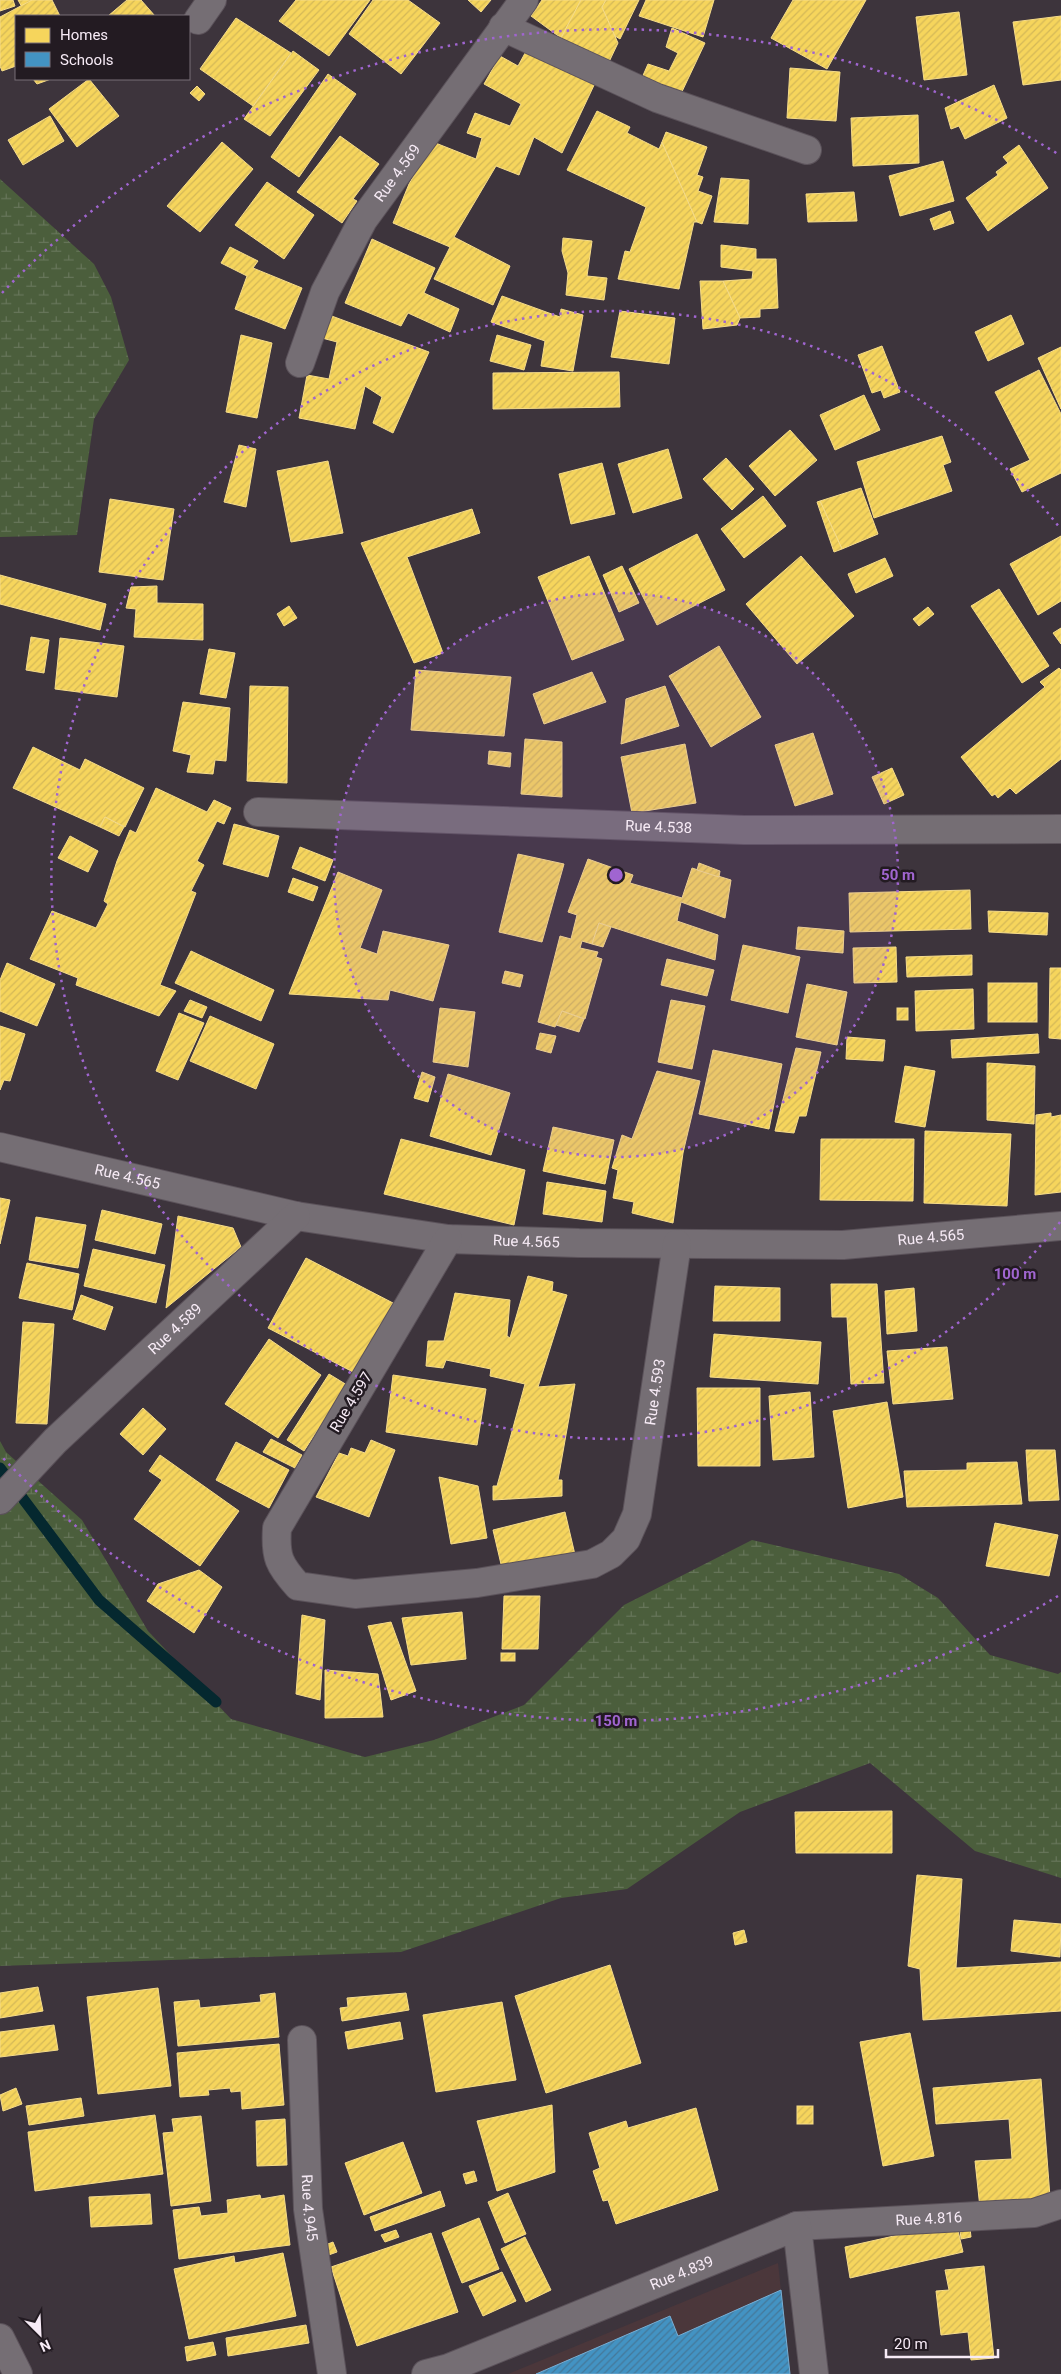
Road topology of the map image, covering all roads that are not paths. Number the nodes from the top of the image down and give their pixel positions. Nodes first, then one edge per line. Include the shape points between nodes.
1 (524, 0) edge
2 (503, 26) junction
3 (807, 150) dead end
4 (300, 363) dead end
5 (258, 812) dead end
6 (1061, 829) edge
7 (0, 1146) edge
8 (296, 1216) junction
9 (1061, 1226) edge
10 (448, 1238) junction
11 (677, 1244) junction
12 (0, 1500) edge
13 (626, 1539) joint
14 (302, 2040) dead end
15 (1061, 2204) edge
16 (797, 2226) junction
17 (0, 2338) edge
18 (18, 2374) edge
19 (332, 2374) edge
20 (426, 2374) edge
21 (814, 2374) edge

1 - 2 street, Rue 4.569
2 - 3 street via 656,98
2 - 4 street, Rue 4.569 via 363,220 325,292
5 - 6 street, Rue 4.538 via 744,830
7 - 8 street, Rue 4.565
8 - 10 street, Rue 4.565
8 - 12 street, Rue 4.589 via 55,1441
9 - 11 street, Rue 4.565 via 843,1245
10 - 11 street, Rue 4.565
10 - 13 street, Rue 4.597 via 277,1528 276,1549 284,1570 298,1586 355,1594 477,1583 592,1564 611,1554
11 - 13 street, Rue 4.593 via 637,1514
14 - 19 street, Rue 4.945 via 308,2209
15 - 16 street, Rue 4.816 via 1034,2213
16 - 20 street, Rue 4.839 via 449,2368
16 - 21 street
17 - 18 street

